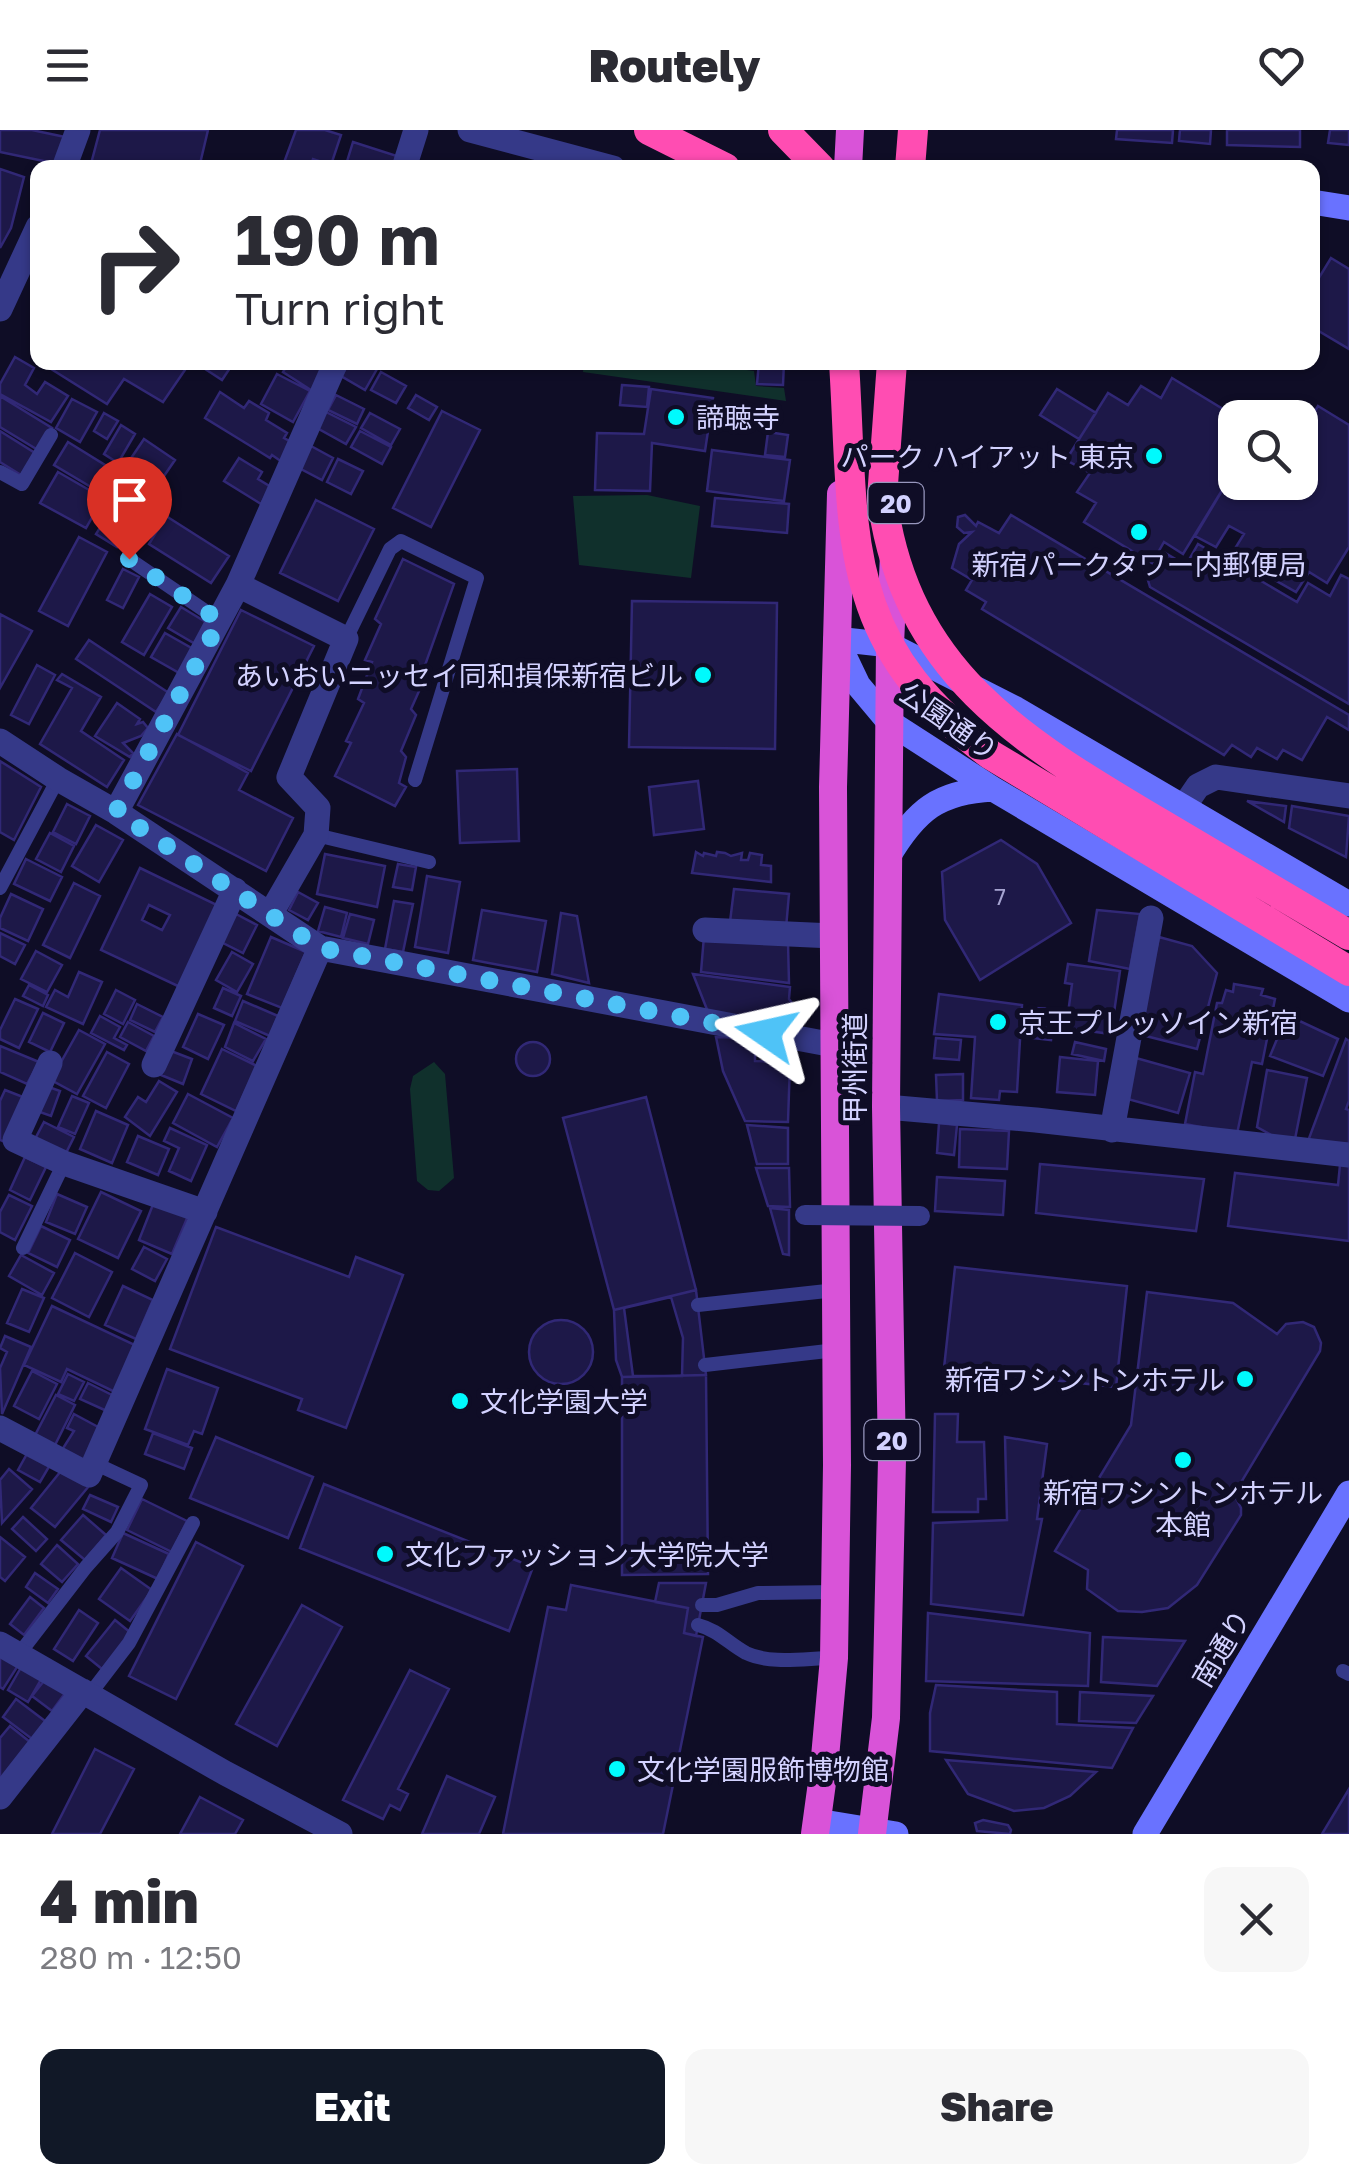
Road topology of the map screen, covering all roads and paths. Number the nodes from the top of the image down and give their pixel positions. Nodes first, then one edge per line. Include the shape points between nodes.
1 (78, 130) edge
2 (416, 130) edge
3 (470, 130) edge
4 (649, 130) edge
5 (783, 130) edge
6 (850, 130) edge
7 (914, 130) edge
8 (928, 130) edge
9 (67, 160) edge
10 (407, 160) edge
11 (583, 160) edge
12 (711, 160) edge
13 (812, 160) edge
14 (848, 160) edge
15 (911, 160) edge
16 (926, 160) edge
17 (1320, 203) edge
18 (1349, 208) edge
19 (30, 244) edge
20 (0, 309) edge
21 (332, 370) edge
22 (844, 370) edge
23 (844, 370) edge
24 (880, 370) edge
25 (891, 370) edge
26 (906, 370) edge
27 (51, 435) dead end
28 (0, 472) edge
29 (882, 498) junction
30 (129, 559) dead end
31 (238, 585) junction
32 (220, 621) junction
33 (346, 639) junction
34 (836, 639) junction
35 (890, 644) junction
36 (888, 722) junction
37 (0, 740) edge
38 (58, 779) junction
39 (415, 780) dead end
40 (993, 789) junction
41 (1349, 796) edge
42 (1185, 805) junction
43 (116, 812) junction
44 (316, 835) junction
45 (888, 857) junction
46 (429, 862) dead end
47 (0, 888) edge
48 (235, 890) junction
49 (1349, 904) edge
50 (271, 913) junction
51 (1150, 918) dead end
52 (705, 930) dead end
53 (1349, 935) edge
54 (833, 936) junction
55 (320, 948) junction
56 (1349, 971) edge
57 (1349, 1000) edge
58 (834, 1045) junction
59 (50, 1063) dead end
60 (154, 1065) dead end
61 (886, 1107) junction
62 (1112, 1130) junction
63 (1349, 1155) edge
64 (64, 1162) junction
65 (206, 1212) junction
66 (805, 1215) dead end
67 (920, 1216) dead end
68 (23, 1248) dead end
69 (836, 1290) junction
70 (698, 1304) dead end
71 (836, 1350) junction
72 (704, 1365) dead end
73 (0, 1428) edge
74 (96, 1464) junction
75 (1345, 1510) edge
76 (193, 1523) dead end
77 (835, 1592) junction
78 (702, 1605) dead end
79 (698, 1625) dead end
80 (10, 1649) edge
81 (834, 1658) junction
82 (86, 1692) junction
83 (0, 1797) edge
84 (821, 1830) edge
85 (880, 1833) edge
86 (340, 1834) edge
87 (1145, 1834) edge

1 - 9 street
2 - 10 street
3 - 11 street
4 - 12 highway
5 - 13 highway
6 - 14 highway
7 - 15 highway
8 - 16 highway
17 - 18 main road
19 - 20 street
21 - 31 street
22 - 34 highway, 甲州街道 / 20
23 - 56 highway, bridge via 860,574 884,640 906,674 958,731 991,755
24 - 29 highway
25 - 29 highway
26 - 35 highway, 甲州街道 / 20
27 - 28 lane via 22,484
29 - 53 highway, bridge via 887,536 912,605 974,694 1063,764
30 - 32 lane
31 - 32 street
31 - 33 street
32 - 43 street
33 - 39 lane via 400,541 477,578
33 - 44 street via 289,777 318,808
34 - 35 main road, 公園通り
34 - 36 main road, 公園通り via 858,684
34 - 54 highway, 甲州街道 / 20
35 - 36 highway, 甲州街道 / 20
35 - 42 main road, 公園通り
36 - 40 main road, 公園通り
36 - 45 highway, 甲州街道 / 20
37 - 38 street
38 - 43 street
38 - 47 lane
40 - 45 main road via 938,800
40 - 57 main road, 公園通り
41 - 42 street via 1216,777 1198,786
42 - 49 main road, 公園通り
43 - 48 street
44 - 46 lane
44 - 50 street
45 - 61 highway, 甲州街道 / 20
48 - 50 street
48 - 60 street
50 - 55 street
51 - 62 street
52 - 54 street
54 - 58 highway, 甲州街道 / 20
55 - 58 street
55 - 65 street
58 - 69 highway, 甲州街道 / 20
59 - 64 street via 16,1140
61 - 62 street
61 - 85 highway, 甲州街道 / 20 via 892,1459
62 - 63 street
64 - 65 street
64 - 68 lane
65 - 74 street
66 - 67 street, bridge
69 - 70 lane
69 - 71 highway, 甲州街道 / 20
71 - 72 lane
71 - 77 highway, 甲州街道 / 20
73 - 74 street via 89,1475
74 - 80 lane via 141,1485 117,1532
75 - 87 main road, 南通り
76 - 82 lane via 130,1644
77 - 78 lane via 758,1593
77 - 81 highway, 甲州街道 / 20
79 - 81 lane via 768,1660
80 - 82 street
81 - 84 highway, 甲州街道 / 20
82 - 83 street
82 - 86 street
84 - 85 main road

